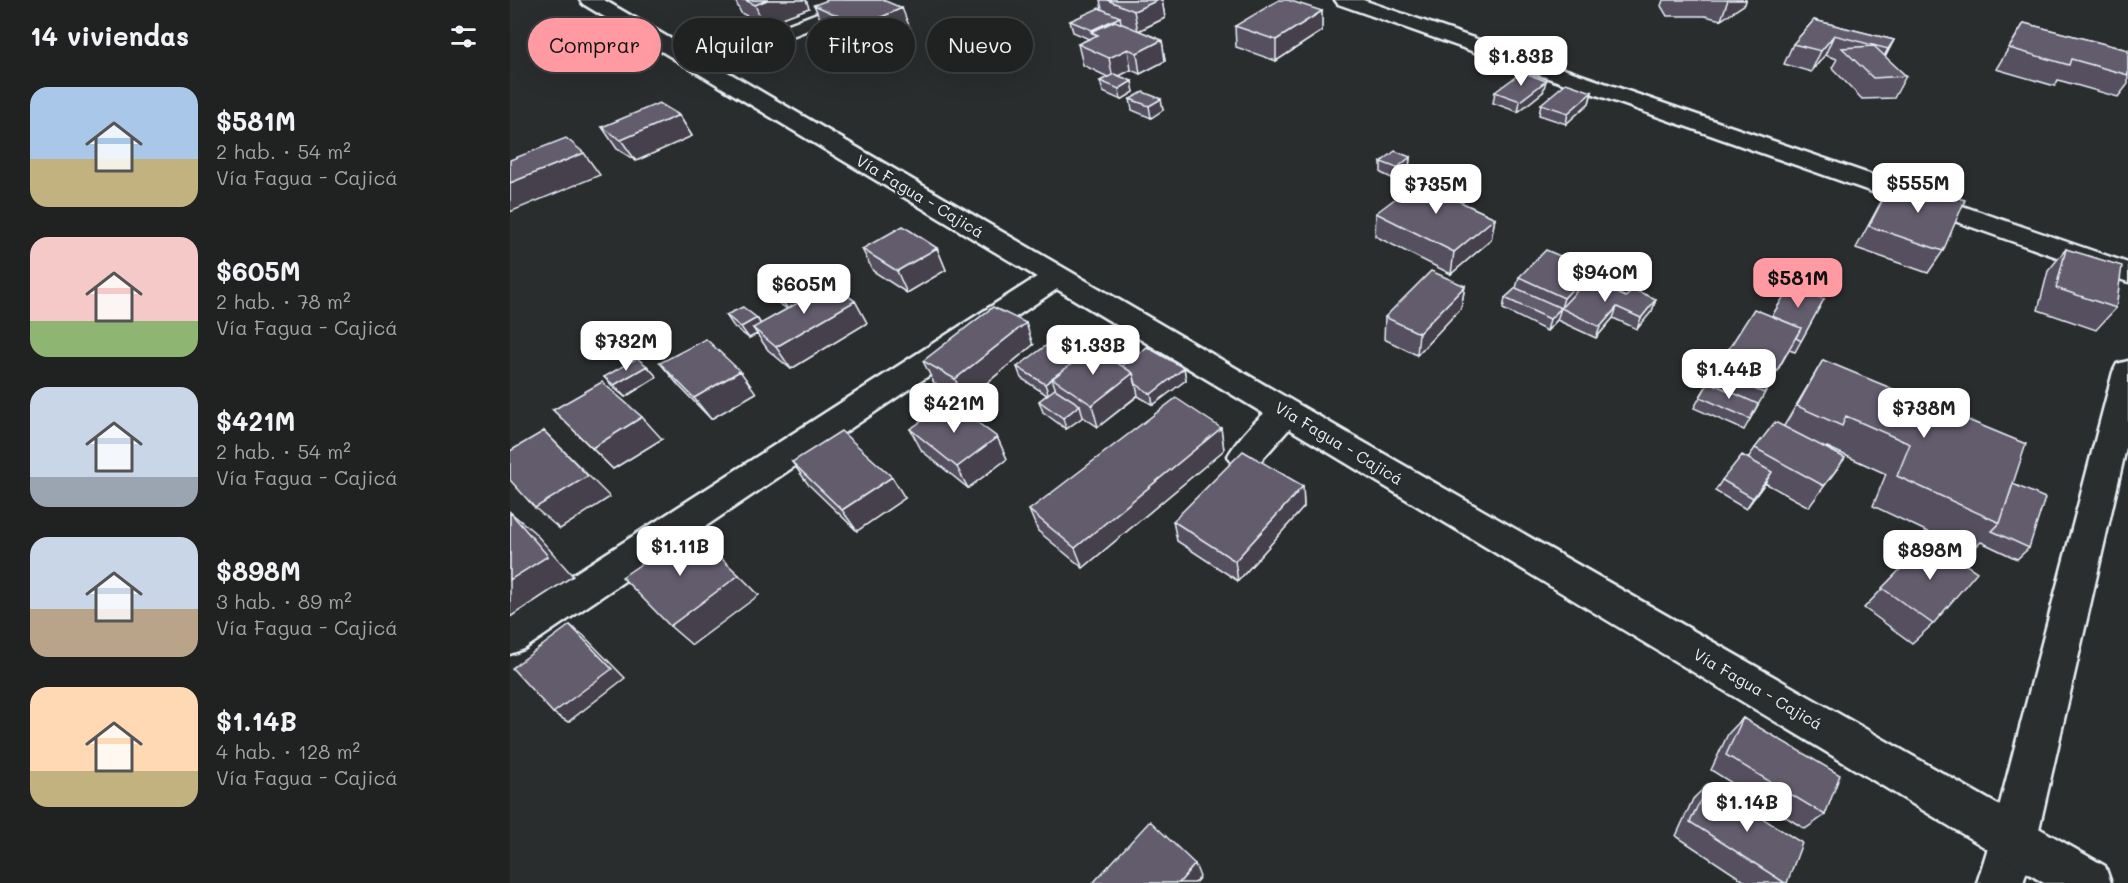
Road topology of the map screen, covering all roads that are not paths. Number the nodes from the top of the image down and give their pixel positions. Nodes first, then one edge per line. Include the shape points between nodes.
1 (590, 0) edge
2 (868, 0) edge
3 (1345, 0) edge
4 (795, 28) edge
5 (673, 49) edge
6 (712, 72) edge
7 (2128, 273) edge
8 (1056, 277) junction
9 (2128, 372) edge
10 (1286, 412) junction
11 (1245, 456) edge
12 (510, 636) edge
13 (2014, 838) junction
14 (2000, 883) edge
15 (2088, 883) edge

1 - 5 street, Vía Fagua - Cajicá
2 - 4 street
3 - 7 street
6 - 8 street, Vía Fagua - Cajicá
8 - 10 street, Vía Fagua - Cajicá
8 - 12 street
9 - 13 street
10 - 11 street
10 - 13 street, Vía Fagua - Cajicá
13 - 14 street
13 - 15 street, Vía Fagua - Cajicá

